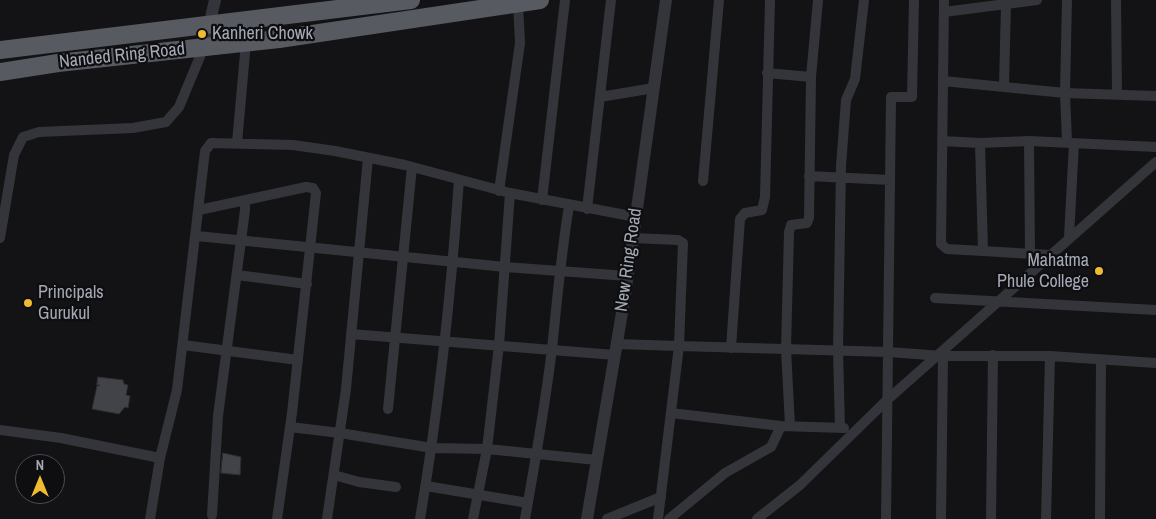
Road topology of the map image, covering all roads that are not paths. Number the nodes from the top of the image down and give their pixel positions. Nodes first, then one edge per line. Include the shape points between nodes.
1 (215, 0) edge
2 (410, 0) edge
3 (540, 0) edge
4 (565, 0) edge
5 (611, 0) edge
6 (666, 0) edge
7 (719, 0) edge
8 (770, 0) edge
9 (818, 0) edge
10 (864, 0) edge
11 (914, 0) edge
12 (944, 0) edge
13 (1037, 0) edge
14 (1067, 0) edge
15 (1116, 0) edge
16 (360, 4) edge
17 (518, 4) junction
18 (1006, 4) junction
19 (944, 12) junction
20 (209, 25) junction
21 (246, 42) junction
22 (204, 47) junction
23 (0, 50) edge
24 (0, 72) edge
25 (767, 73) junction
26 (811, 77) junction
27 (943, 81) junction
28 (1004, 85) junction
29 (654, 88) junction
30 (1065, 93) junction
31 (1117, 94) junction
32 (1156, 96) edge
33 (600, 97) junction
34 (942, 140) junction
35 (1029, 140) junction
36 (1070, 142) junction
37 (980, 143) junction
38 (237, 144) junction
39 (1156, 147) edge
40 (368, 158) junction
41 (1156, 162) edge
42 (412, 167) junction
43 (809, 176) junction
44 (841, 177) junction
45 (459, 180) junction
46 (890, 180) junction
47 (704, 181) dead end
48 (499, 191) junction
49 (510, 193) junction
50 (245, 200) junction
51 (542, 200) junction
52 (569, 206) junction
53 (587, 209) junction
54 (199, 210) junction
55 (636, 217) junction
56 (196, 236) junction
57 (1069, 237) junction
58 (0, 238) edge
59 (633, 238) junction
60 (241, 240) junction
61 (312, 247) junction
62 (983, 251) junction
63 (360, 252) junction
64 (1030, 253) junction
65 (1049, 255) junction
66 (404, 256) junction
67 (453, 262) junction
68 (505, 267) junction
69 (559, 271) junction
70 (237, 275) junction
71 (627, 276) junction
72 (307, 284) junction
73 (935, 298) dead end
74 (997, 302) junction
75 (1156, 310) edge
76 (351, 334) junction
77 (396, 337) junction
78 (446, 340) junction
79 (184, 345) junction
80 (499, 345) junction
81 (679, 346) junction
82 (731, 348) junction
83 (616, 349) junction
84 (786, 349) junction
85 (227, 350) junction
86 (552, 350) junction
87 (838, 350) junction
88 (888, 352) junction
89 (940, 355) junction
90 (993, 355) junction
91 (1050, 356) junction
92 (1100, 359) junction
93 (298, 360) junction
94 (1156, 363) edge
95 (887, 400) junction
96 (388, 409) dead end
97 (671, 413) junction
98 (785, 426) junction
99 (290, 427) junction
100 (840, 428) junction
101 (858, 428) junction
102 (0, 430) edge
103 (340, 433) junction
104 (432, 448) junction
105 (487, 449) junction
106 (536, 454) junction
107 (160, 458) junction
108 (597, 460) junction
109 (334, 475) junction
110 (426, 486) junction
111 (396, 487) dead end
112 (478, 495) junction
113 (661, 497) junction
114 (528, 503) junction
115 (212, 515) dead end
116 (150, 519) edge
117 (277, 519) edge
118 (328, 519) edge
119 (420, 519) edge
120 (473, 519) edge
121 (525, 519) edge
122 (587, 519) edge
123 (607, 519) edge
124 (658, 519) edge
125 (669, 519) edge
126 (757, 519) edge
127 (886, 519) edge
128 (941, 519) edge
129 (991, 519) edge
130 (1046, 519) edge
131 (1100, 519) edge

1 - 20 street
2 - 16 highway
3 - 17 highway, Nanded Ring Road
4 - 51 street
5 - 33 street
6 - 29 street, New Ring Road
7 - 47 street
8 - 25 street
9 - 26 street
10 - 44 street via 855,79 846,100
11 - 46 street via 912,97 890,97
12 - 19 street
13 - 18 street
14 - 30 street
15 - 31 street
16 - 20 highway
17 - 21 highway, Nanded Ring Road
17 - 48 street via 520,43
18 - 19 street
18 - 28 street
19 - 27 street
20 - 22 street
20 - 23 highway
21 - 22 highway, Nanded Ring Road
21 - 38 street
22 - 24 highway, Nanded Ring Road
22 - 58 street via 179,107 166,122 133,128 39,132 23,138 14,155
25 - 26 street
25 - 82 street via 764,207 759,212 745,213 740,219
26 - 43 street
27 - 28 street
27 - 34 street
28 - 30 street
29 - 33 street
29 - 55 street, New Ring Road
30 - 31 street
30 - 36 street
31 - 32 street
33 - 53 street
34 - 37 street
34 - 62 street via 941,244 947,249
35 - 36 street
35 - 37 street
35 - 64 street
36 - 39 street
36 - 57 street
37 - 62 street
38 - 40 street via 293,145
38 - 54 street via 207,145
40 - 42 street
40 - 63 street
41 - 57 street
42 - 45 street
42 - 66 street
43 - 44 street
43 - 84 street via 808,222 794,223 790,227
44 - 46 street
44 - 87 street
45 - 48 street
45 - 67 street
46 - 88 street
48 - 49 street
49 - 51 street
49 - 68 street
50 - 54 street
50 - 60 street
50 - 61 street via 313,188 316,193
51 - 52 street
52 - 53 street
52 - 69 street
53 - 55 street
54 - 56 street
55 - 59 street, New Ring Road
56 - 60 street
56 - 79 street
57 - 65 street
59 - 71 street, New Ring Road
59 - 81 street via 683,243
60 - 61 street
60 - 70 street
61 - 63 street
61 - 72 street
62 - 64 street
63 - 66 street
63 - 76 street
64 - 65 street
65 - 74 street
66 - 67 street
66 - 77 street
67 - 68 street
67 - 78 street
68 - 69 street
68 - 80 street
69 - 71 street
69 - 86 street
70 - 72 street
70 - 85 street
71 - 83 street, New Ring Road
72 - 93 street
73 - 74 street
74 - 75 street
74 - 89 street
76 - 77 street
76 - 103 street
77 - 78 street
77 - 96 street
78 - 80 street
78 - 104 street
79 - 85 street
79 - 107 street via 178,390
80 - 86 street
80 - 105 street
81 - 82 street
81 - 83 street
81 - 97 street
82 - 84 street
83 - 86 street
83 - 108 street, New Ring Road
84 - 87 street
84 - 98 street
85 - 93 street
85 - 115 street via 218,416
86 - 106 street
87 - 88 street
87 - 100 street
88 - 89 street
88 - 95 street
89 - 90 street
89 - 95 street
89 - 128 street
90 - 91 street
90 - 129 street
91 - 92 street
91 - 130 street
92 - 94 street
92 - 131 street
93 - 99 street
95 - 101 street
95 - 127 street
97 - 98 street
97 - 113 street
98 - 100 street
98 - 125 street via 771,447 725,473
99 - 103 street
99 - 117 street
100 - 101 street
101 - 126 street via 800,484
102 - 107 street via 61,438
103 - 104 street
103 - 109 street
104 - 105 street
104 - 110 street
105 - 106 street
105 - 112 street
106 - 108 street
106 - 114 street
107 - 116 street
108 - 122 street, New Ring Road
109 - 111 street
109 - 118 street
110 - 112 street
110 - 119 street
112 - 114 street
112 - 120 street
113 - 123 street
113 - 124 street
114 - 121 street

